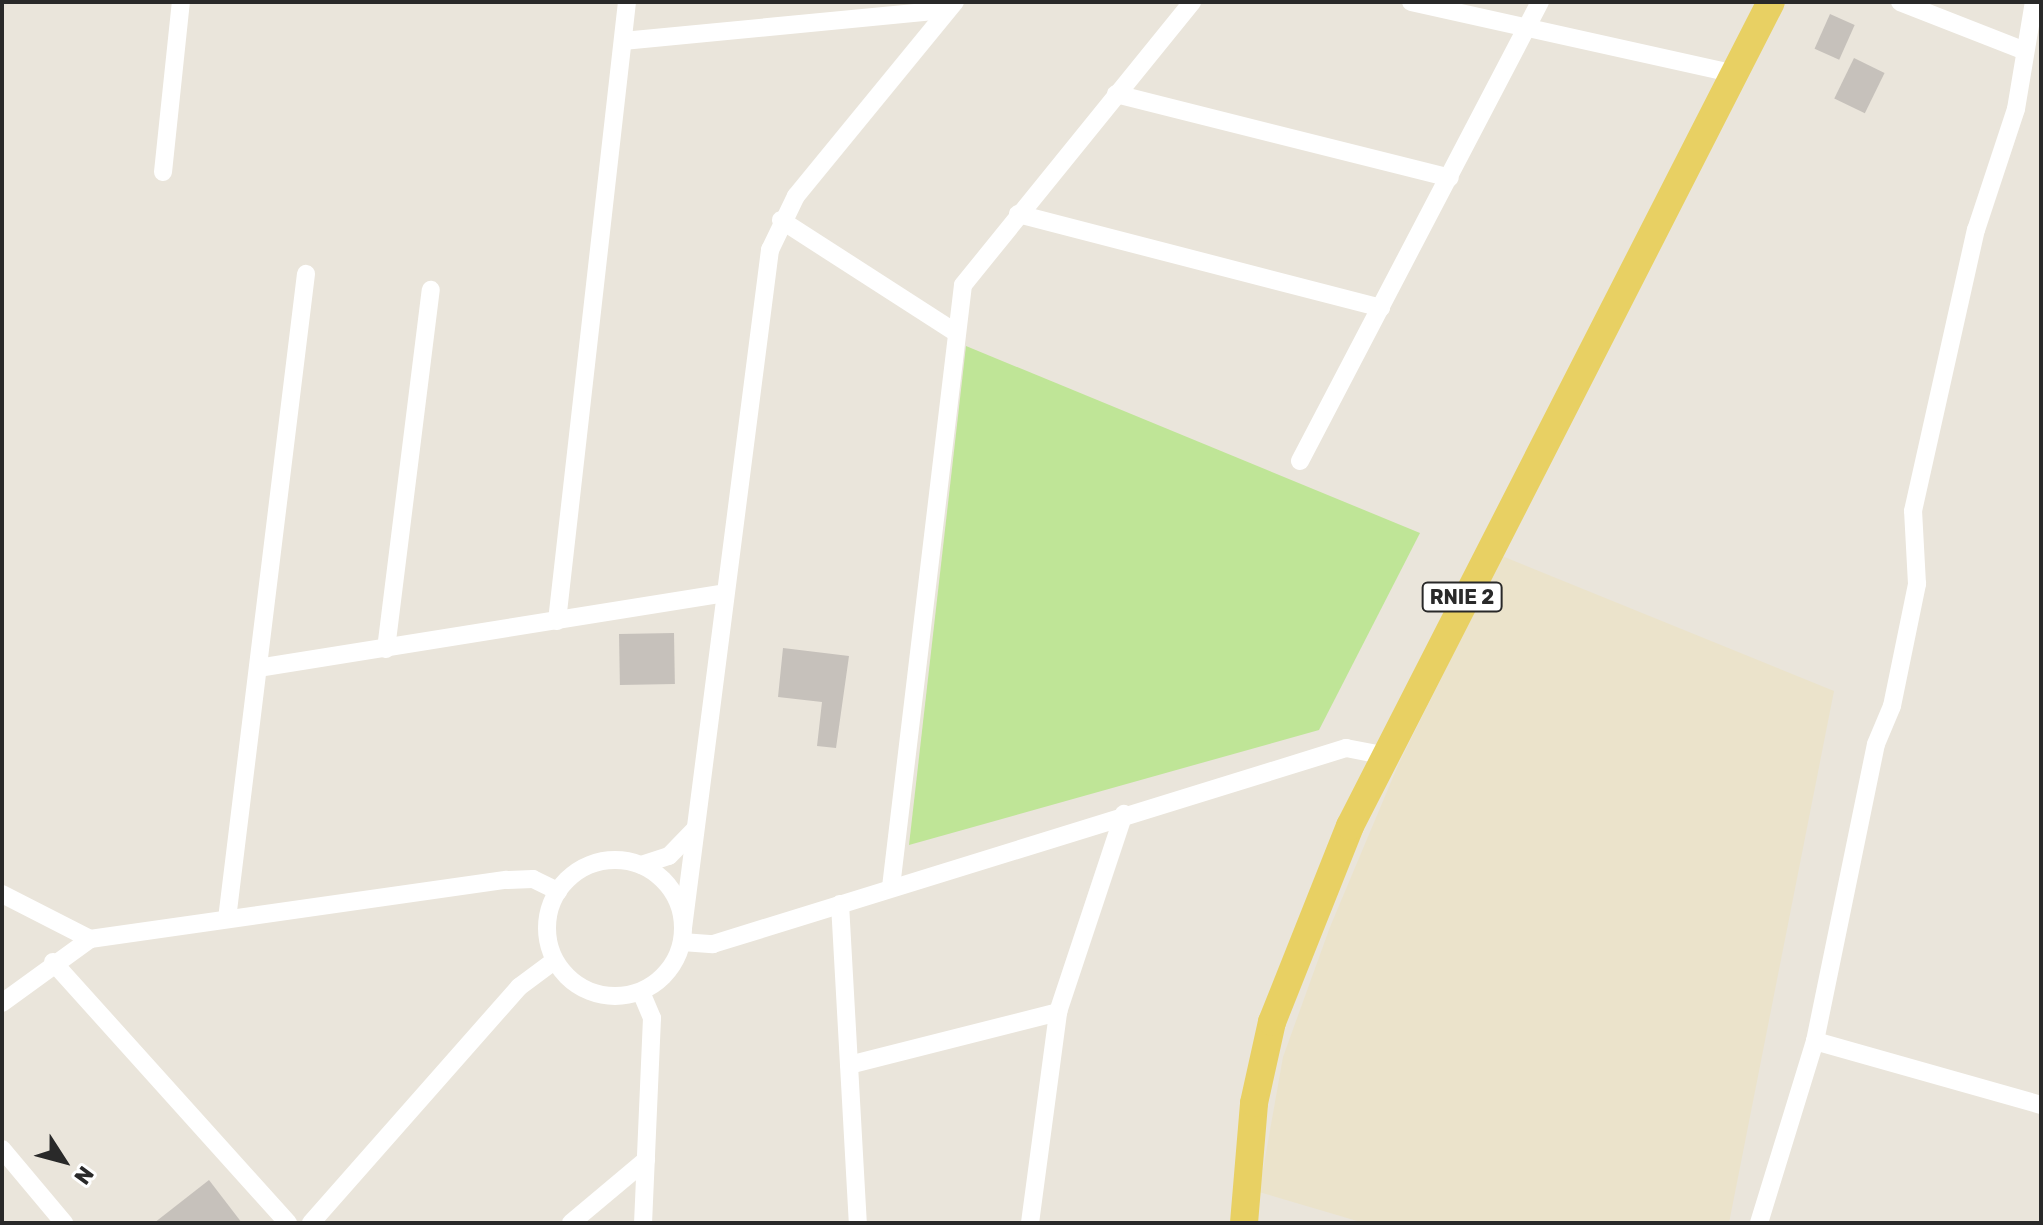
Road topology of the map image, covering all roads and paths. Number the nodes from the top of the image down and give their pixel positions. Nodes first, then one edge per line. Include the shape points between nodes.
1 (181, 2) edge
2 (627, 2) edge
3 (1192, 2) edge
4 (1411, 2) edge
5 (1540, 2) edge
6 (1771, 2) edge
7 (1900, 2) edge
8 (2034, 2) edge
9 (951, 6) edge
10 (1526, 27) junction
11 (623, 41) junction
12 (2025, 51) junction
13 (1731, 73) junction
14 (1116, 94) junction
15 (163, 172) dead end
16 (1450, 178) junction
17 (1018, 214) junction
18 (781, 220) junction
19 (306, 274) dead end
20 (431, 290) dead end
21 (1381, 308) junction
22 (953, 331) junction
23 (1300, 461) dead end
24 (725, 593) junction
25 (557, 621) junction
26 (386, 649) junction
27 (258, 668) junction
28 (1381, 755) junction
29 (1124, 814) junction
30 (695, 829) junction
31 (641, 865) junction
32 (891, 887) junction
33 (558, 891) junction
34 (2, 894) edge
35 (840, 904) junction
36 (227, 919) junction
37 (682, 935) junction
38 (90, 939) junction
39 (554, 961) junction
40 (53, 962) junction
41 (641, 992) junction
42 (2, 1003) edge
43 (1058, 1012) junction
44 (1815, 1041) junction
45 (849, 1065) junction
46 (2041, 1105) edge
47 (2, 1149) edge
48 (646, 1160) junction
49 (64, 1223) edge
50 (288, 1223) edge
51 (311, 1223) edge
52 (571, 1223) edge
53 (643, 1223) edge
54 (858, 1223) edge
55 (1030, 1223) edge
56 (1244, 1223) edge
57 (1759, 1223) edge

1 - 15 street
2 - 11 street
3 - 14 street
4 - 10 street
5 - 10 street
6 - 13 main road, RNIE 2
7 - 12 street
8 - 12 street
9 - 11 street
9 - 18 street
10 - 13 street
10 - 16 street
11 - 25 street
12 - 44 street via 1913,511 1917,584
13 - 28 main road, RNIE 2
14 - 16 street
14 - 17 street
16 - 21 street
17 - 21 street
17 - 22 street via 963,285
18 - 22 street
18 - 24 street via 770,250
19 - 27 street
20 - 26 street
21 - 23 street
22 - 32 street
24 - 25 street
24 - 30 street
25 - 26 street
26 - 27 street
27 - 36 street
28 - 29 street via 1346,748
28 - 56 main road, RNIE 2 via 1272,1022 1250,1133
29 - 32 street
29 - 43 street
30 - 31 street via 669,856
30 - 37 street
31 - 33 street via 588,865
31 - 37 street via 672,890
32 - 35 street
33 - 36 street via 520,879
33 - 39 street via 546,929
34 - 38 street
35 - 37 street via 713,944
35 - 45 street
36 - 38 street
37 - 41 street via 672,966
38 - 40 street
39 - 41 street via 588,992
39 - 51 street via 519,987
40 - 42 street
40 - 50 street
41 - 48 street via 652,1018
43 - 45 street
43 - 55 street
44 - 46 street
44 - 57 street
45 - 54 street
47 - 49 street
48 - 52 street
48 - 53 street

